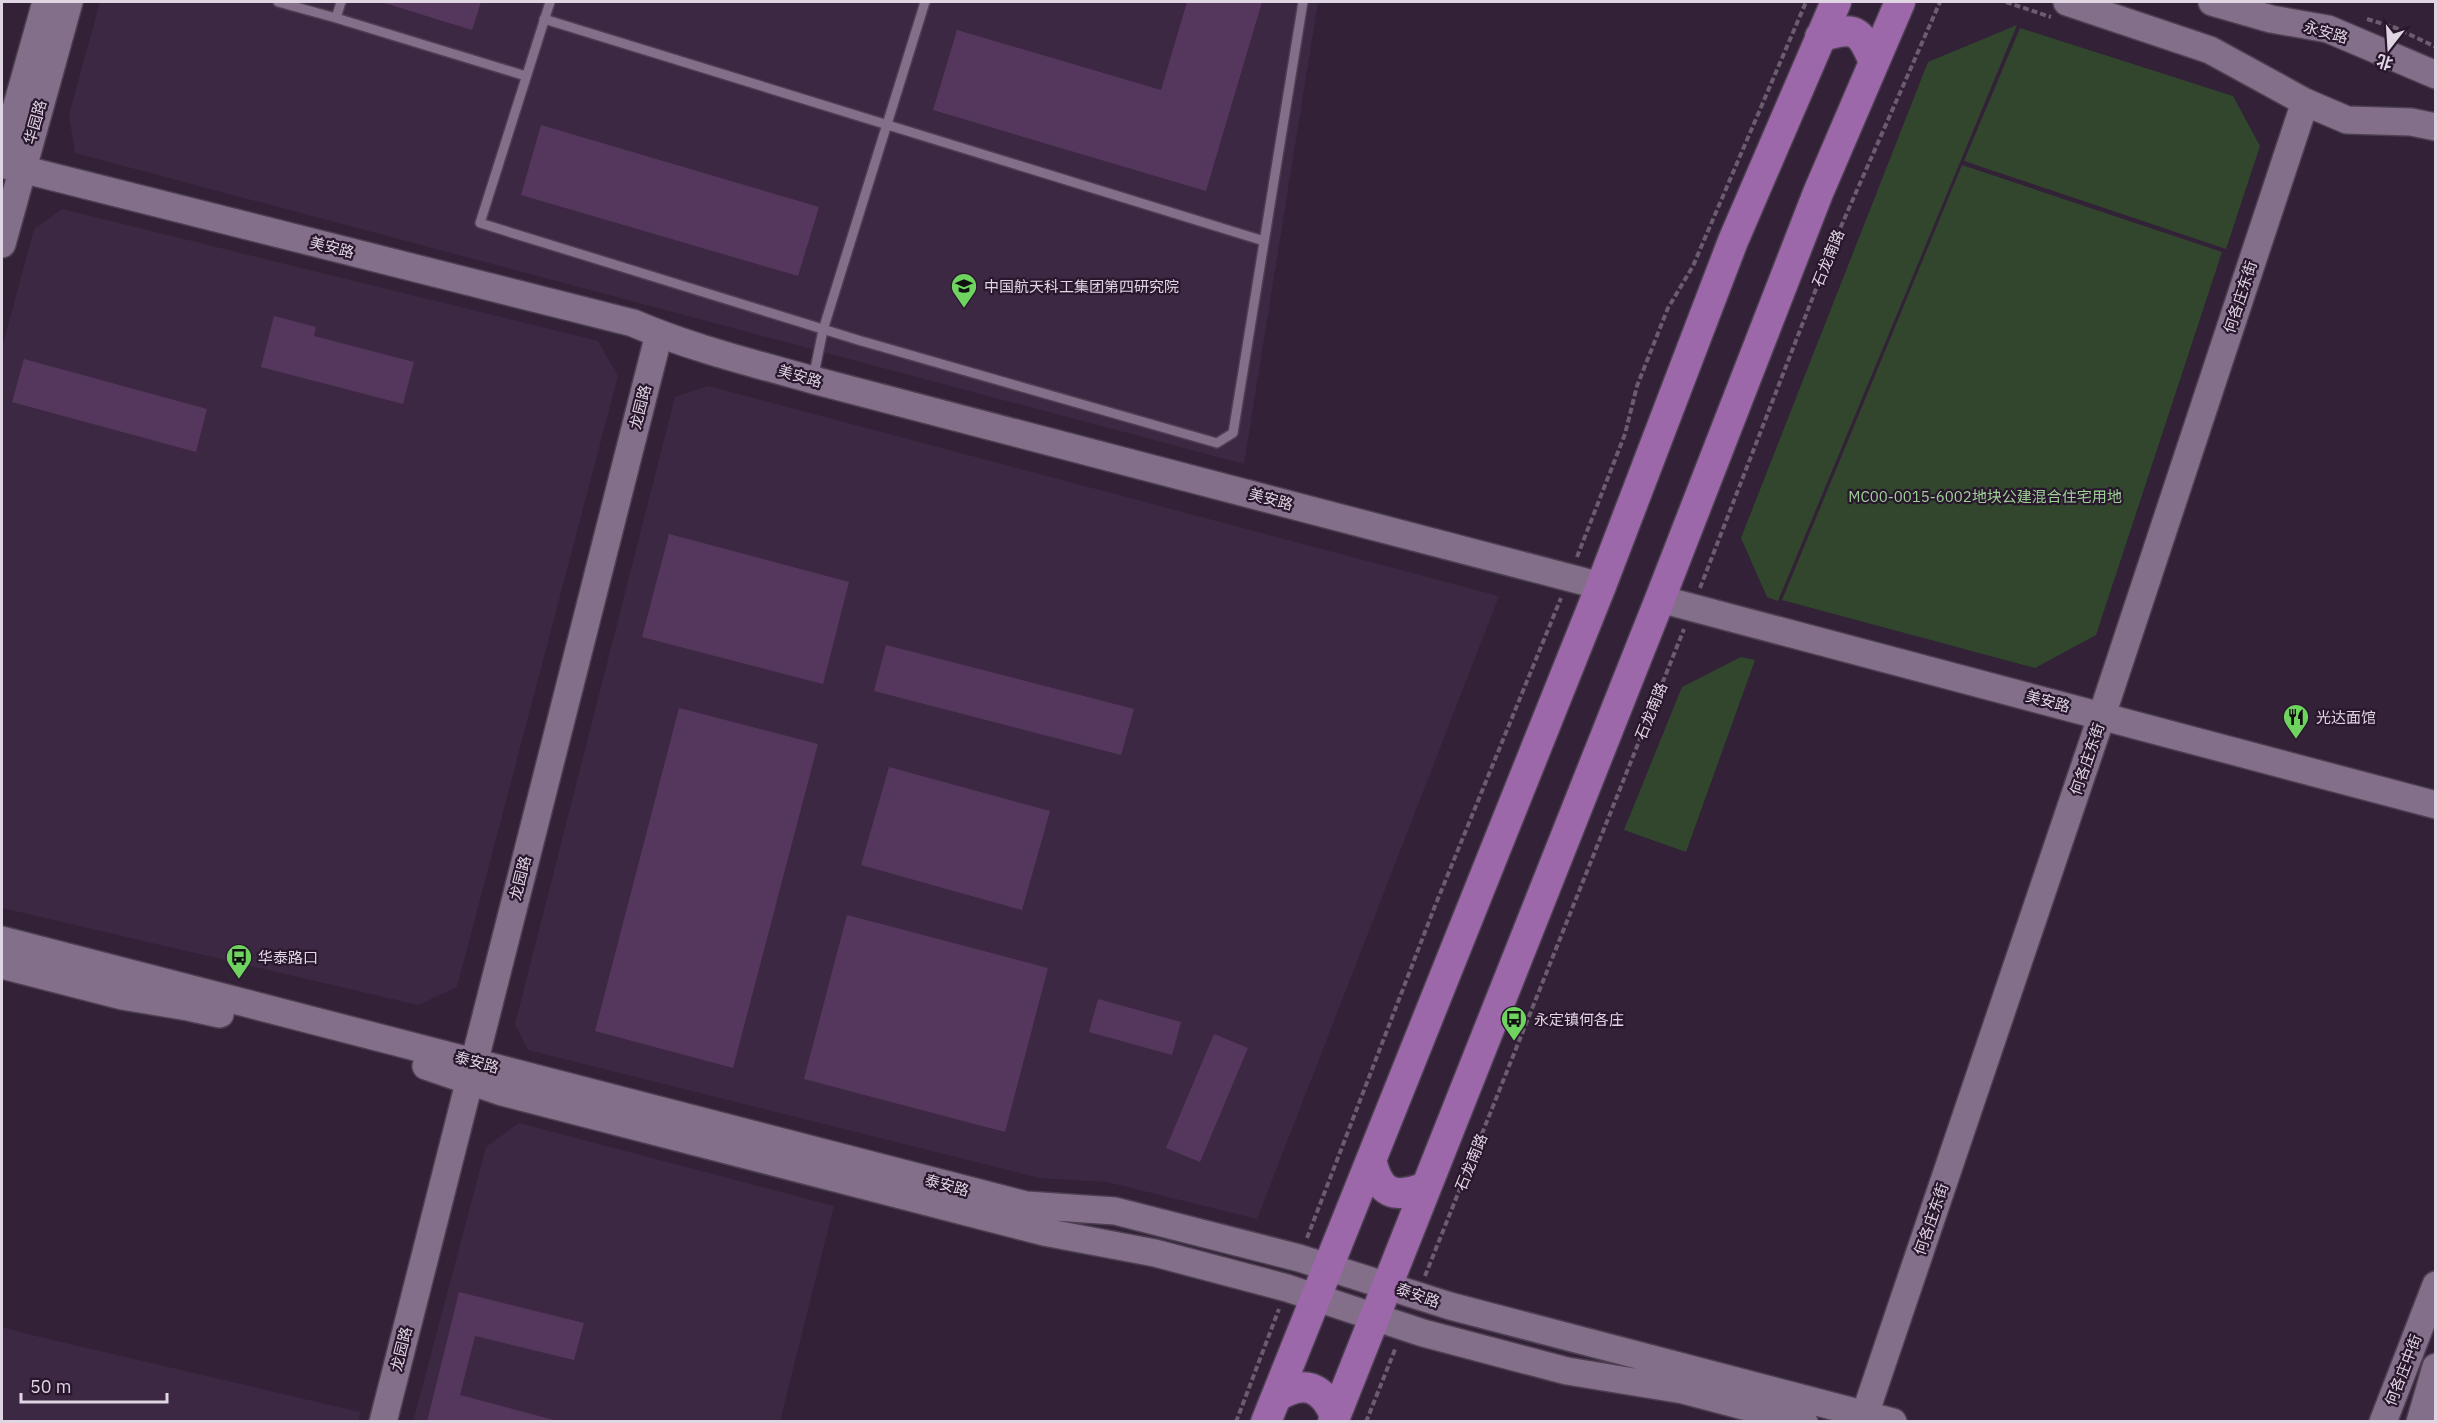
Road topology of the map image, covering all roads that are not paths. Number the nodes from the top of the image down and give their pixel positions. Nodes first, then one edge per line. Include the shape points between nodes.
1 (46, 2) edge
2 (69, 2) edge
3 (278, 2) edge
4 (341, 2) edge
5 (550, 2) edge
6 (925, 2) edge
7 (1303, 2) edge
8 (1836, 2) edge
9 (1900, 2) edge
10 (2067, 2) edge
11 (2212, 2) edge
12 (336, 18) junction
13 (544, 19) junction
14 (1820, 37) junction
15 (1874, 62) junction
16 (526, 75) junction
17 (2436, 75) edge
18 (2305, 102) junction
19 (886, 126) junction
20 (2436, 127) edge
21 (8, 164) edge
22 (1264, 241) junction
23 (2, 244) edge
24 (823, 330) junction
25 (659, 334) junction
26 (813, 380) junction
27 (1600, 586) junction
28 (1660, 599) junction
29 (2102, 715) junction
30 (2436, 805) edge
31 (2, 940) edge
32 (2, 965) edge
33 (471, 1070) junction
34 (1371, 1160) junction
35 (1426, 1187) junction
36 (1330, 1267) junction
37 (1386, 1284) junction
38 (2436, 1285) edge
39 (1316, 1298) junction
40 (1375, 1316) junction
41 (2436, 1366) edge
42 (1271, 1409) edge
43 (1865, 1414) junction
44 (1334, 1418) edge
45 (383, 1422) edge
46 (1804, 1422) edge
47 (1893, 1422) edge
48 (2383, 1422) edge
49 (2420, 1422) edge

1 - 21 street, 华园路
2 - 21 street, 华园路
3 - 12 lane
4 - 12 lane
5 - 13 lane
6 - 19 lane
7 - 22 lane
8 - 14 main road
9 - 15 main road
10 - 18 street via 2210,50
11 - 17 street, 永安路 via 2271,19 2328,29
12 - 16 lane
13 - 16 lane
13 - 19 lane
14 - 15 main road via 1842,30 1861,35
14 - 27 main road via 1733,241
15 - 28 main road via 1818,193
16 - 24 lane via 480,223
18 - 20 street via 2347,120 2411,122
18 - 29 street, 何各庄东街
19 - 22 lane
19 - 24 lane
21 - 23 street, 华园路
21 - 25 street, 美安路 via 633,323
22 - 24 lane via 1233,433 1217,443
24 - 26 lane
25 - 26 street, 美安路
25 - 33 street, 龙园路
26 - 27 street, 美安路
27 - 34 main road
28 - 29 street, 美安路
28 - 35 main road
29 - 30 street, 美安路
29 - 43 street, 何各庄东街
31 - 33 street, 泰安路
32 - 33 street, 泰安路 via 122,996 188,1006 423,1065
33 - 36 street, 泰安路 via 1026,1205 1115,1211
33 - 39 street, 泰安路 via 502,1092 1044,1232 1155,1252
33 - 45 street, 龙园路
34 - 35 main road via 1385,1189 1399,1195
34 - 36 main road
35 - 37 main road
36 - 37 street, 泰安路
36 - 39 main road
37 - 40 main road
37 - 43 street, 泰安路 via 1450,1306
38 - 48 street, 何各庄中街
39 - 40 street, 泰安路
39 - 42 main road
40 - 44 main road
40 - 46 street, 泰安路 via 1567,1371 1683,1390
41 - 49 street, 何各庄中街
42 - 44 main road via 1289,1389 1305,1387 1318,1391 1329,1402
43 - 47 street, 泰安路

